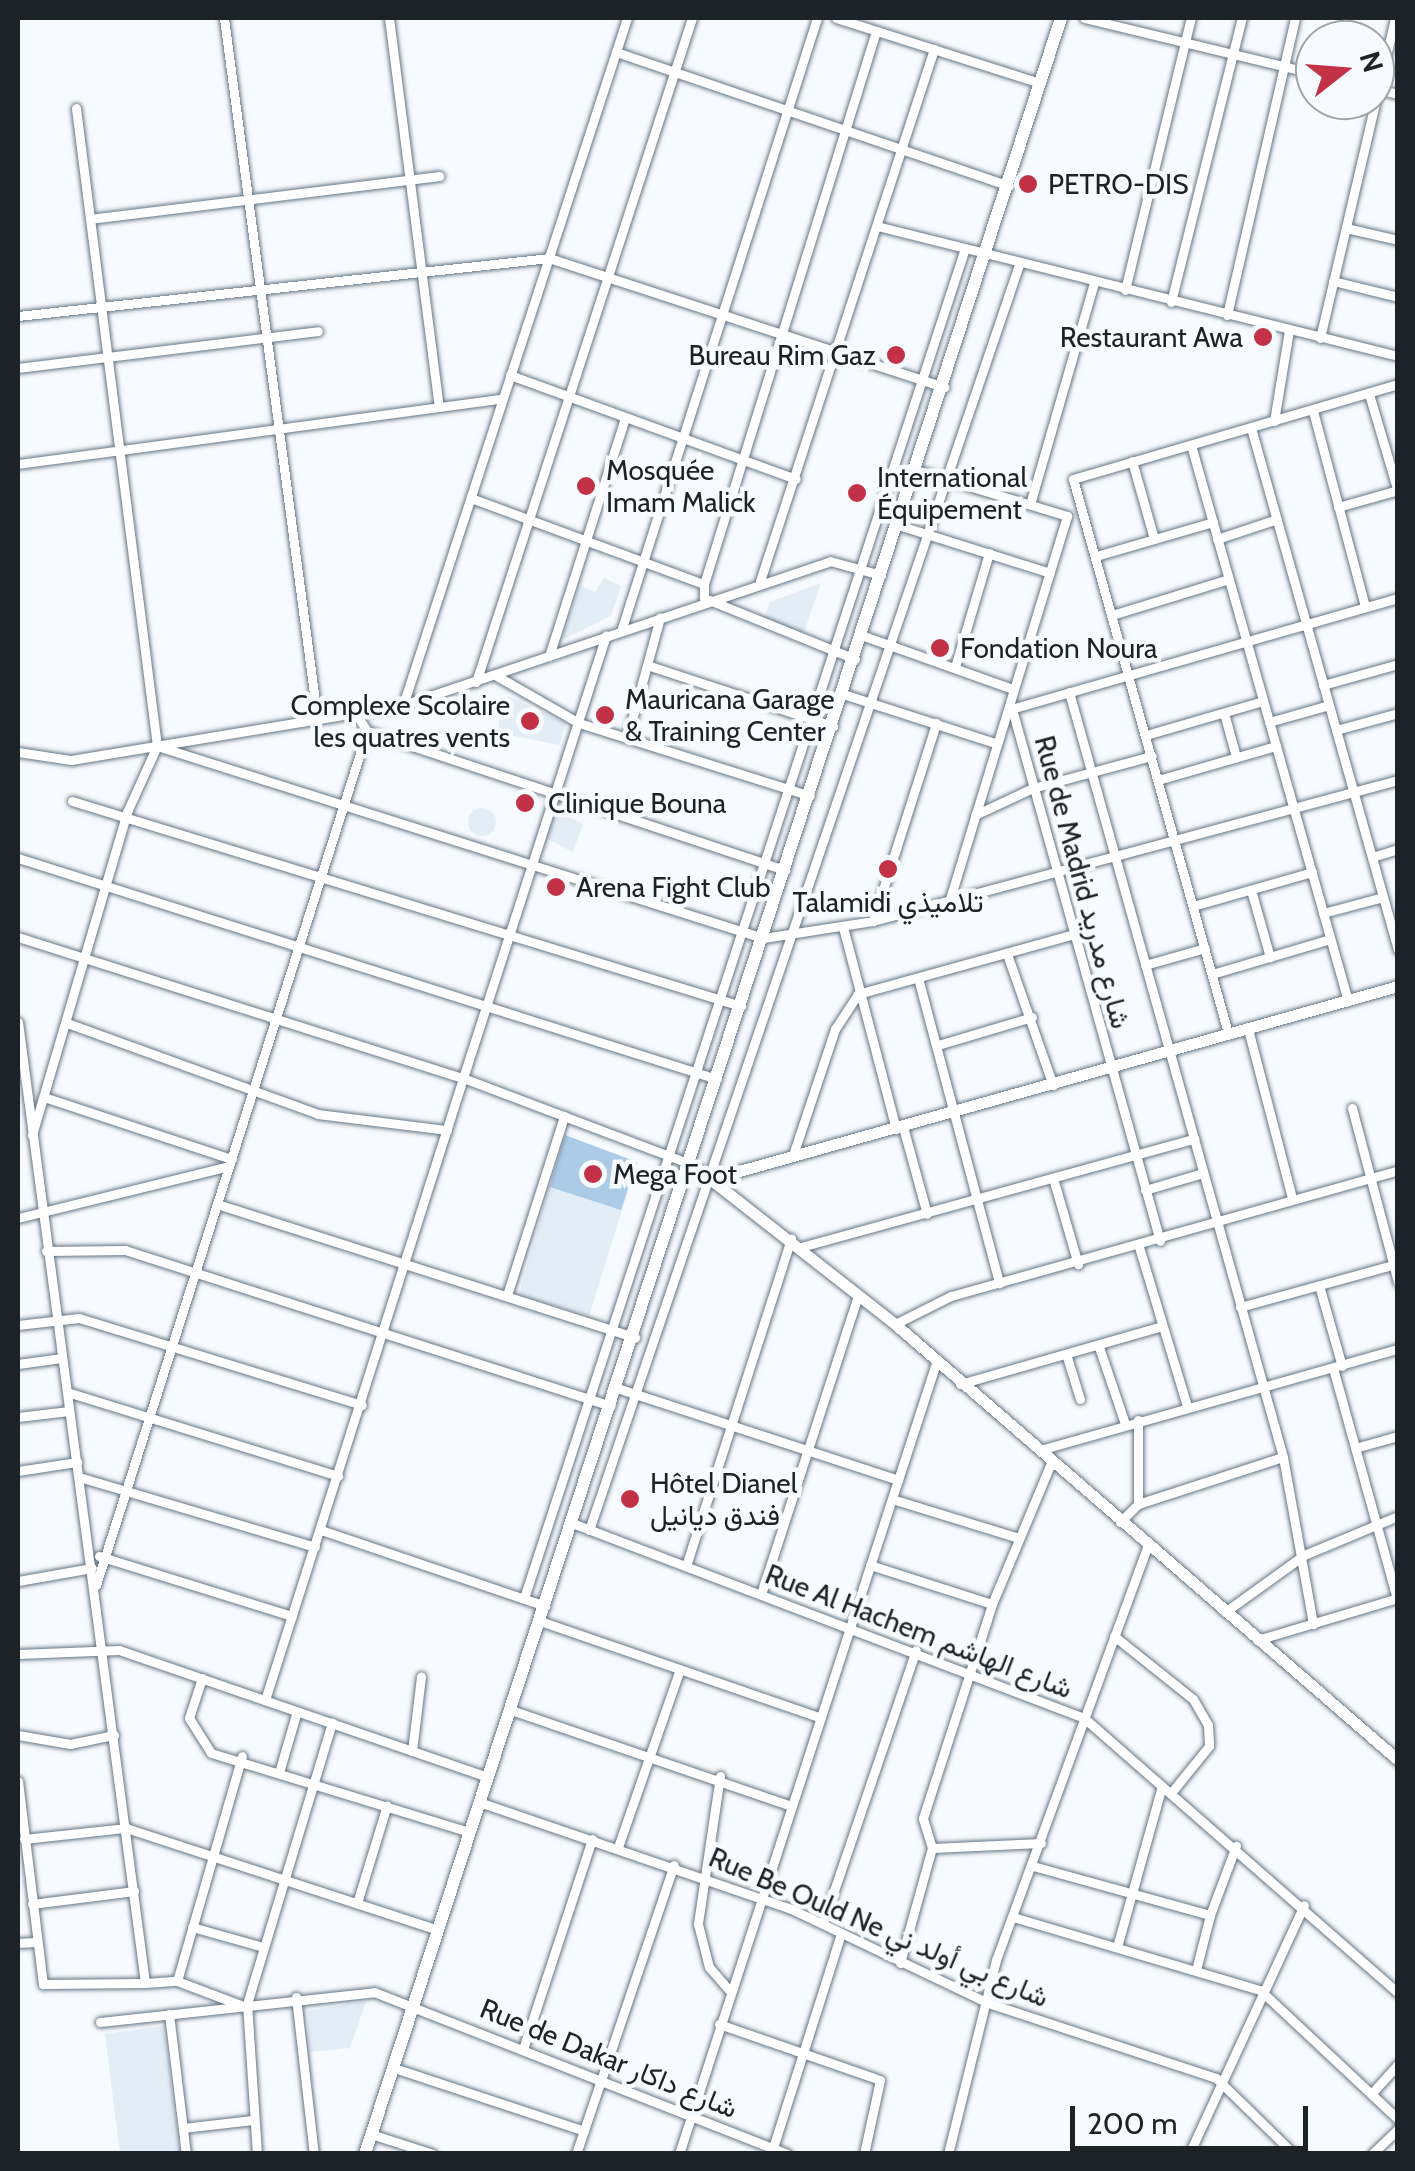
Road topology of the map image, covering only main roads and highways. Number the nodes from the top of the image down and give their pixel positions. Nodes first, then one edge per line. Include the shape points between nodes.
1 (1061, 18) edge
2 (365, 2154) edge

1 - 2 main road

